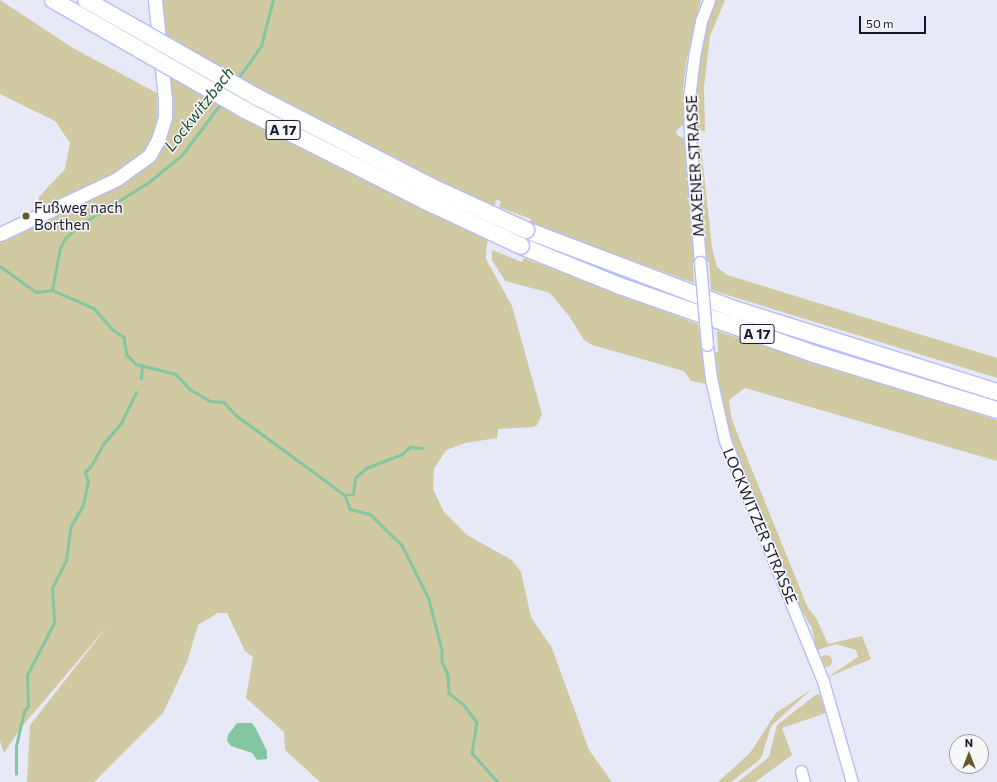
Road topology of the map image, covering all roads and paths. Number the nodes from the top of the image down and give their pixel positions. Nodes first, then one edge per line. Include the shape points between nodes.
1 (53, 0) edge
2 (86, 0) edge
3 (155, 0) edge
4 (709, 0) edge
5 (0, 234) edge
6 (700, 262) joint
7 (997, 392) edge
8 (997, 410) edge
9 (801, 771) dead end
10 (804, 782) edge
11 (852, 782) edge

1 - 8 highway, A 17, bridge via 244,110 521,246 620,286 814,354
2 - 7 highway, A 17, bridge via 263,100 428,185 526,230 730,308
3 - 5 main road via 165,117 158,140 149,156 117,179
4 - 6 street, MAXENER STRASSE via 695,50 689,98
6 - 11 street, LOCKWITZER STRASSE, bridge via 714,390 725,441 818,667
9 - 10 street

